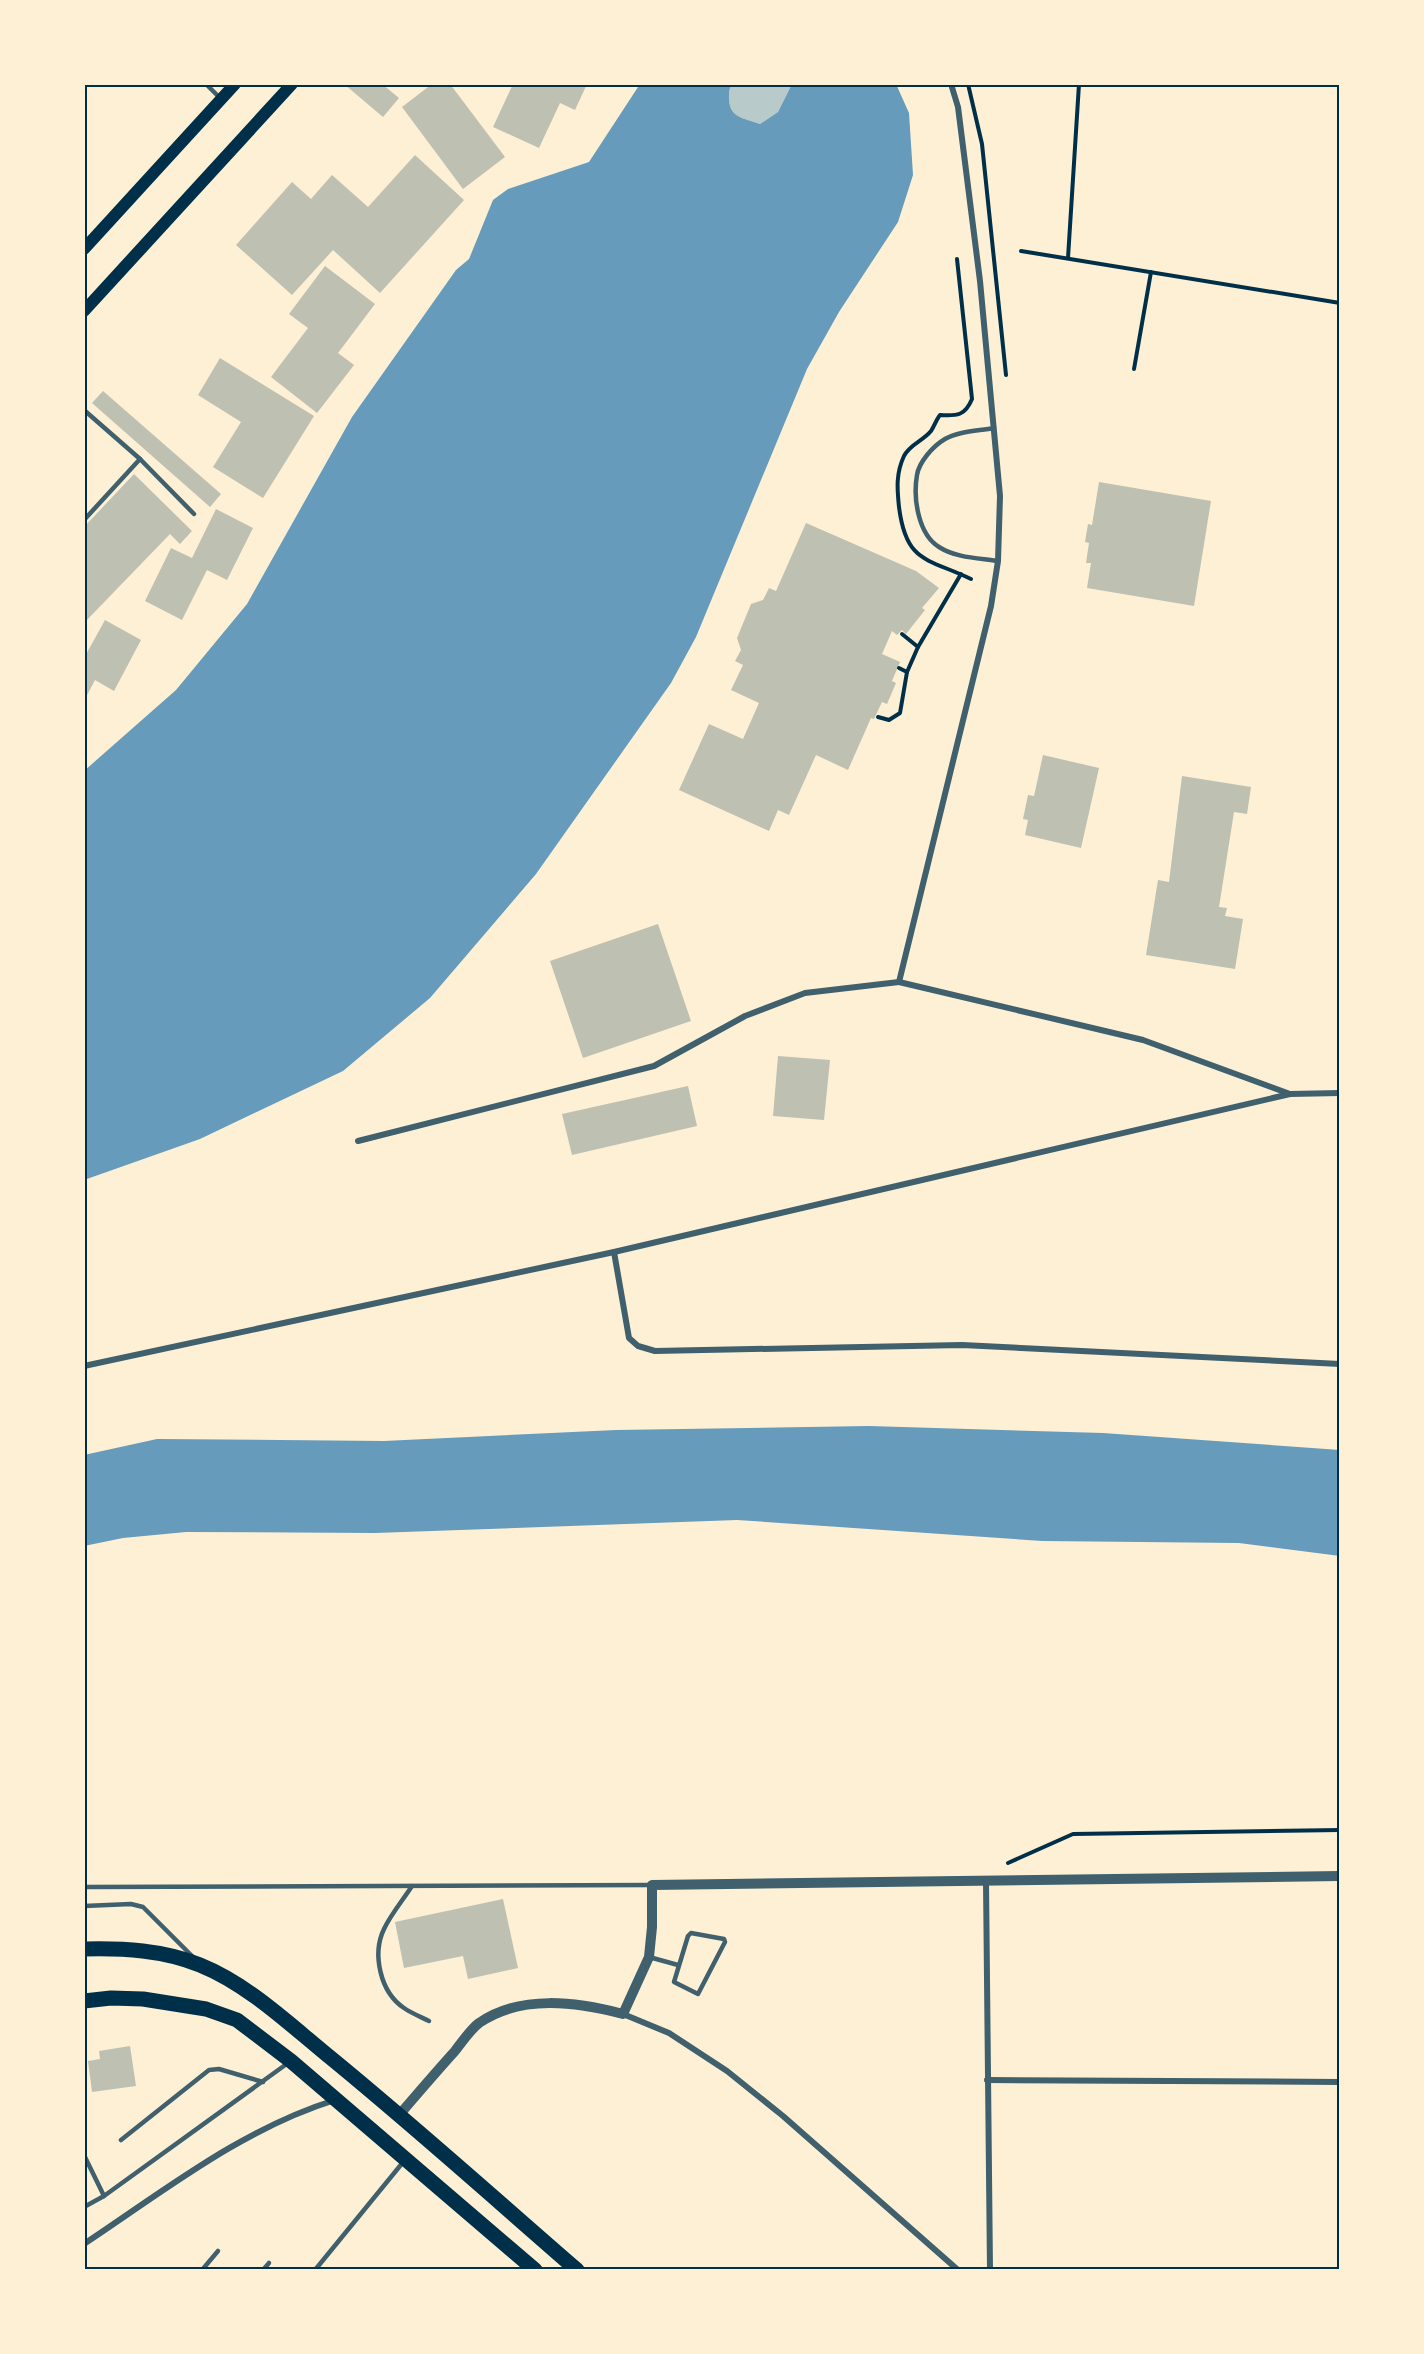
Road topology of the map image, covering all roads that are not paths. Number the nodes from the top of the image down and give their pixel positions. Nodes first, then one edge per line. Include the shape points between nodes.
1 (206, 84) edge
2 (235, 84) edge
3 (292, 84) edge
4 (951, 84) edge
5 (221, 99) junction
6 (84, 249) edge
7 (84, 311) edge
8 (84, 410) edge
9 (995, 428) junction
10 (140, 459) junction
11 (194, 514) dead end
12 (84, 520) edge
13 (998, 561) junction
14 (899, 982) junction
15 (1340, 1093) edge
16 (1290, 1094) junction
17 (358, 1141) dead end
18 (614, 1252) junction
19 (1340, 1364) edge
20 (84, 1366) edge
21 (1340, 1876) edge
22 (986, 1881) junction
23 (652, 1885) junction
24 (412, 1886) junction
25 (84, 1887) edge
26 (84, 1906) edge
27 (84, 1949) edge
28 (649, 1957) junction
29 (201, 1965) junction
30 (678, 1965) junction
31 (84, 2001) edge
32 (623, 2014) junction
33 (429, 2020) dead end
34 (291, 2061) junction
35 (987, 2080) junction
36 (264, 2082) junction
37 (1340, 2082) edge
38 (335, 2099) junction
39 (400, 2114) junction
40 (121, 2140) dead end
41 (84, 2155) edge
42 (406, 2158) junction
43 (104, 2196) junction
44 (84, 2207) edge
45 (540, 2238) junction
46 (84, 2244) edge
47 (218, 2251) dead end
48 (523, 2260) junction
49 (269, 2263) dead end
50 (202, 2270) edge
51 (263, 2270) edge
52 (315, 2270) edge
53 (535, 2270) edge
54 (577, 2270) edge
55 (958, 2270) edge
56 (990, 2270) edge

1 - 5 lane
2 - 5 main road
3 - 7 main road
4 - 9 street via 958,107
5 - 6 main road
8 - 10 lane
9 - 13 street via 1000,496
9 - 13 lane via 944,440 927,456 917,474 922,529 938,547
10 - 11 lane
10 - 12 lane
13 - 14 street via 991,606
14 - 16 street via 1143,1040
14 - 17 street via 805,993 745,1016 654,1066
15 - 16 street
16 - 18 street
18 - 19 street via 629,1338 638,1346 655,1351 962,1345
18 - 20 street
21 - 22 street
22 - 23 street
22 - 35 street
23 - 24 lane
23 - 28 street
24 - 25 lane
24 - 33 lane via 378,1944 380,1971 388,1991 403,2008
26 - 29 lane via 143,1907
27 - 29 main road via 168,1954
28 - 30 lane
28 - 32 street
29 - 39 main road via 242,1987
30 - 30 lane via 675,1985 698,1994 724,1939 691,1933
31 - 34 main road via 143,1999 206,2009 237,2020
32 - 39 street via 551,2003 525,2005 495,2014 477,2024
32 - 55 street via 669,2033 728,2071
34 - 36 lane
34 - 38 main road
35 - 37 street
35 - 56 street
36 - 40 lane via 219,2069 209,2070
36 - 43 lane
38 - 42 main road
38 - 46 street via 263,2127
39 - 45 main road
41 - 43 lane
42 - 48 main road
42 - 52 lane
43 - 44 lane
45 - 48 main road
45 - 54 main road
47 - 50 lane
48 - 53 main road
49 - 51 lane

